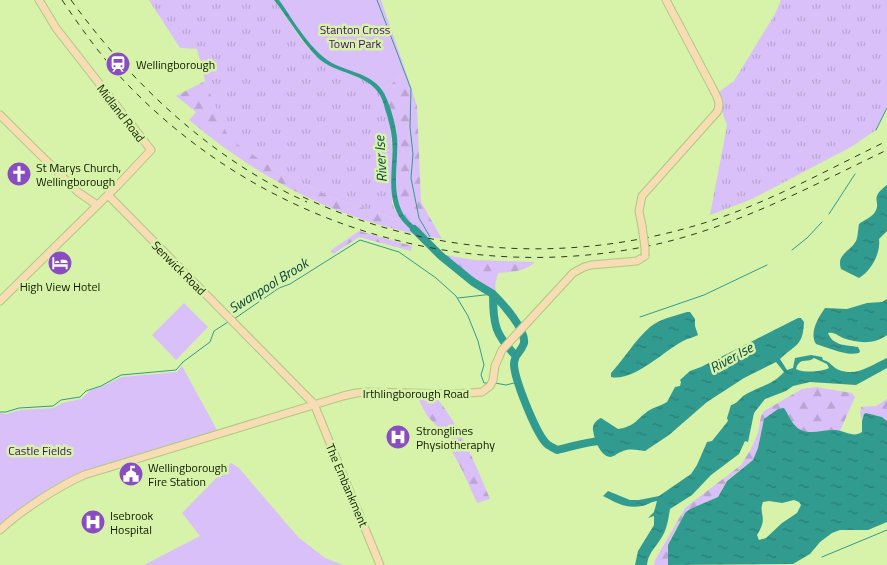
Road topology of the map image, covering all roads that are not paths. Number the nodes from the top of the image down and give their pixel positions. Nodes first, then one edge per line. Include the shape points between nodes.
1 (39, 0) edge
2 (666, 0) edge
3 (0, 115) edge
4 (108, 195) junction
5 (98, 205) junction
6 (0, 301) edge
7 (303, 394) junction
8 (314, 404) junction
9 (296, 411) junction
10 (0, 530) edge
11 (380, 565) edge

1 - 4 main road, Midland Road via 56,28 150,150
2 - 8 main road, Irthlingborough Road, bridge via 719,100 720,108 642,196 639,211 645,256 637,262 591,265 577,270 502,350 493,380 482,392 356,392
3 - 5 main road via 78,192
4 - 5 main road, Midland Road
4 - 7 main road, Senwick Road
5 - 6 main road, Midland Road
7 - 8 main road, Senwick Road
7 - 9 main road via 302,403
8 - 9 main road, Irthlingborough Road
8 - 11 main road, The Embankment
9 - 10 main road, Irthlingborough Road via 84,475

